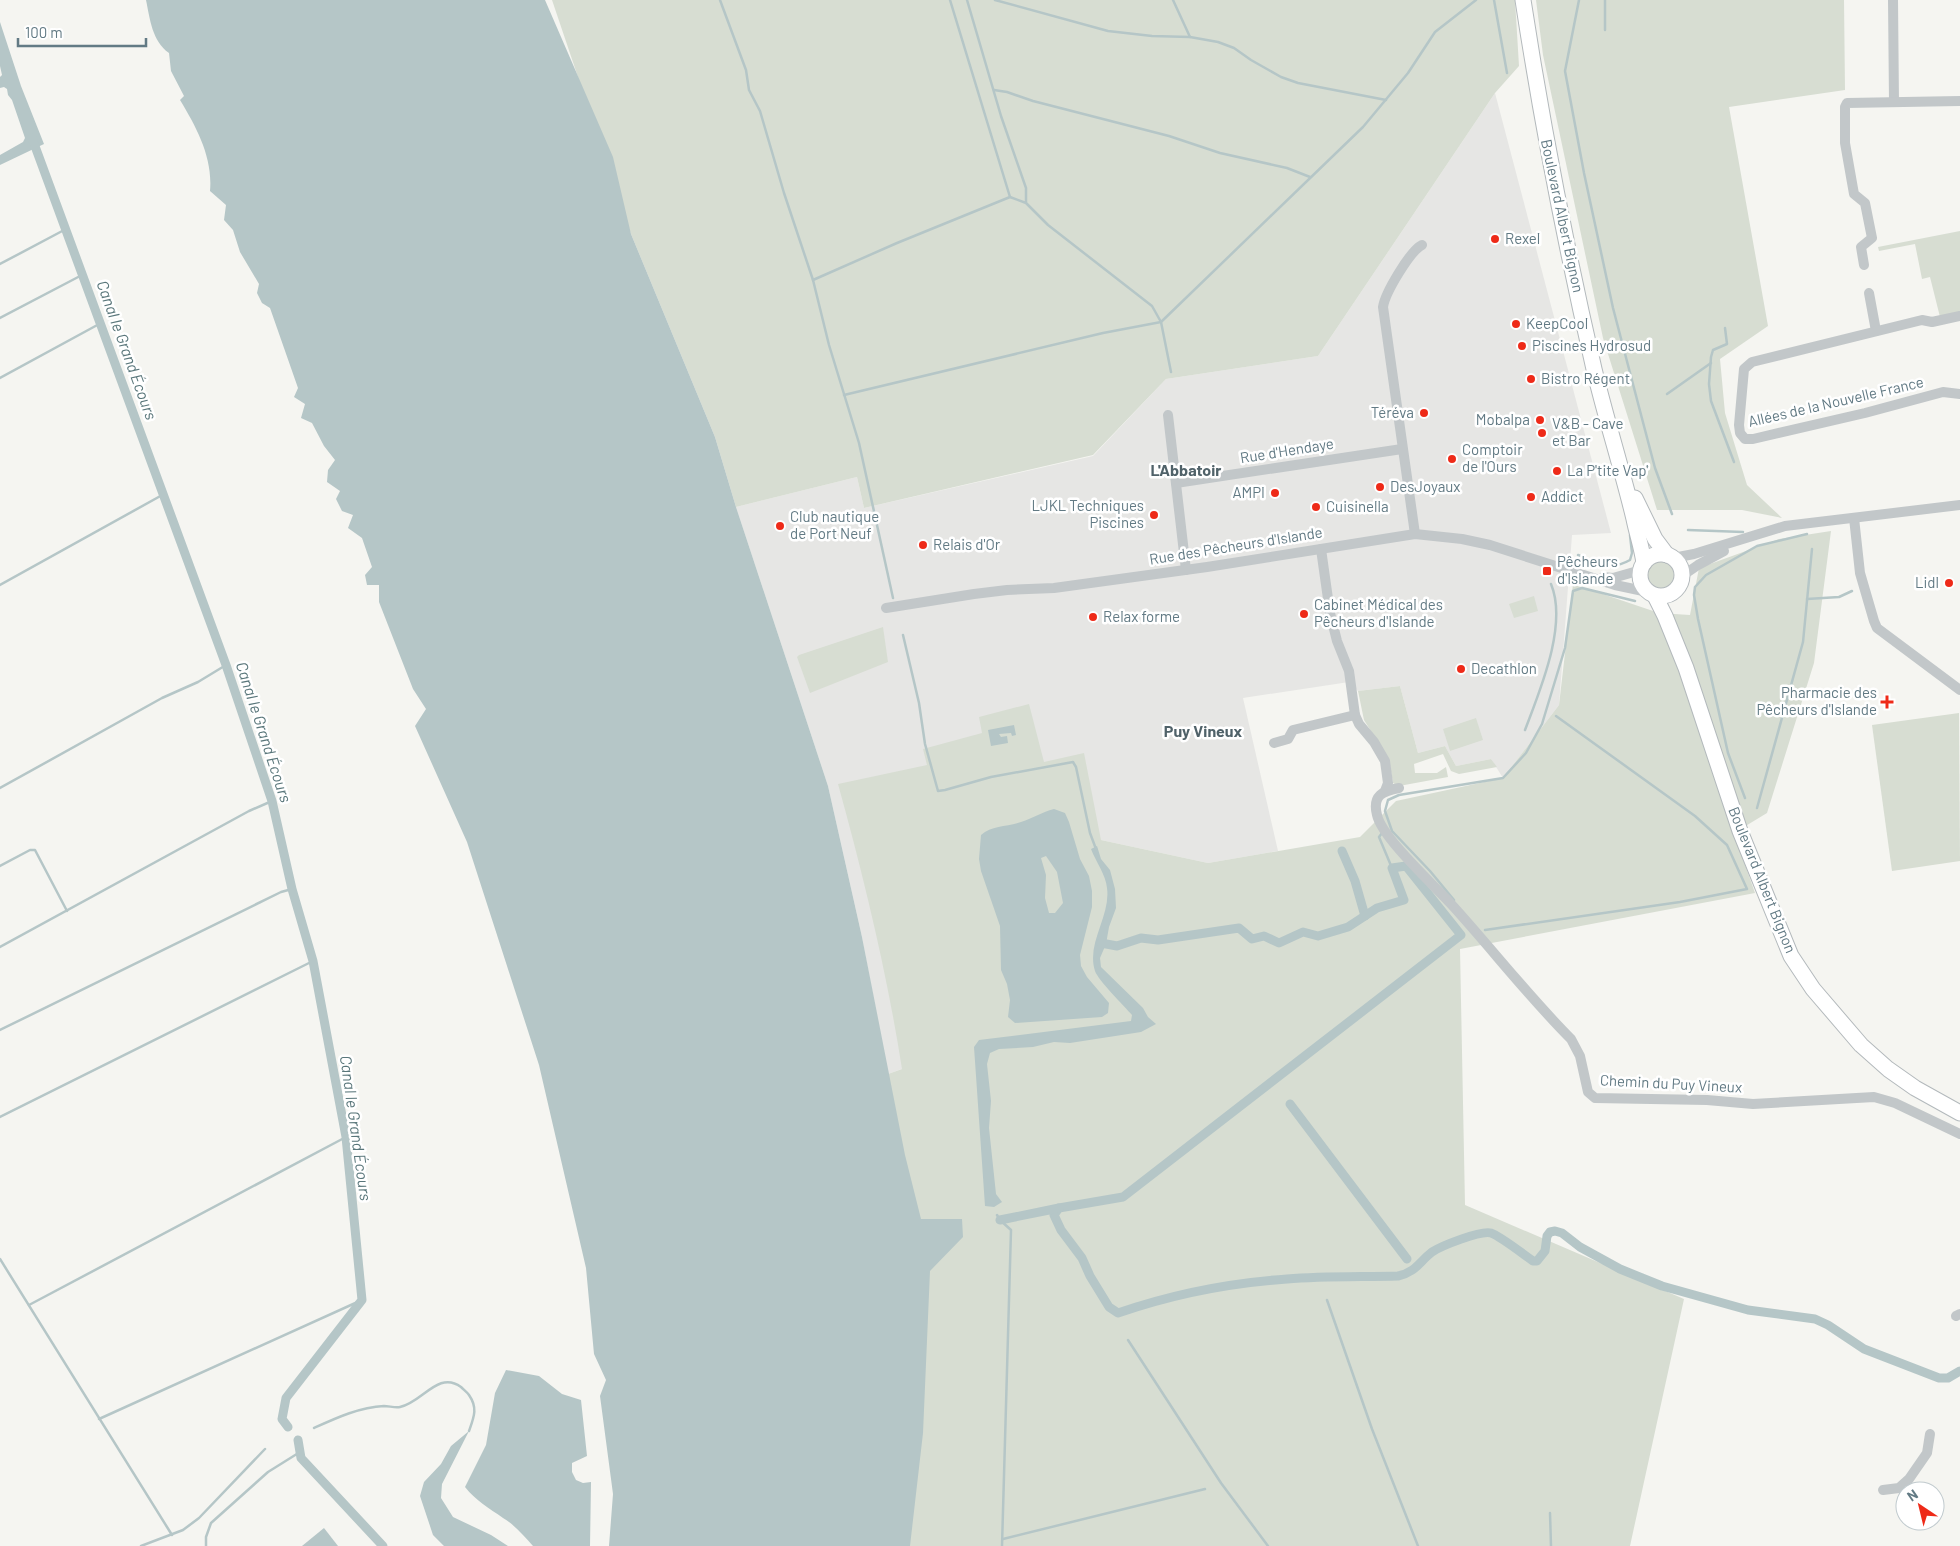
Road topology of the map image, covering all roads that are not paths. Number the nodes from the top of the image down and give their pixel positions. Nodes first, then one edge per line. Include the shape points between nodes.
1 (1523, 0) edge
2 (1893, 0) edge
3 (1960, 100) edge
4 (1894, 102) junction
5 (1422, 245) dead end
6 (1864, 265) dead end
7 (1869, 293) dead end
8 (1960, 316) edge
9 (1876, 331) junction
10 (1960, 394) edge
11 (1168, 415) dead end
12 (1402, 449) junction
13 (1619, 458) junction
14 (1176, 483) junction
15 (1960, 505) edge
16 (1854, 518) junction
17 (1415, 534) junction
18 (1752, 537) junction
19 (1321, 549) junction
20 (1670, 556) junction
21 (1642, 567) junction
22 (1186, 570) junction
23 (1586, 576) junction
24 (1682, 576) junction
25 (1673, 593) junction
26 (1652, 594) junction
27 (886, 608) dead end
28 (1686, 668) junction
29 (1960, 690) edge
30 (1355, 714) junction
31 (1274, 743) dead end
32 (1399, 788) dead end
33 (1385, 790) junction
34 (1960, 1113) edge
35 (1960, 1134) edge
36 (1930, 1434) dead end
37 (1883, 1490) dead end

1 - 13 main road, Boulevard Albert Bignon via 1556,193 1594,370
2 - 4 street
3 - 4 street
4 - 6 street via 1847,103 1846,107 1845,144 1854,194 1865,203 1872,238 1861,247
5 - 12 street via 1415,250 1388,292 1383,307
7 - 9 street
8 - 9 street, Allées de la Nouvelle France via 1932,322 1922,320
9 - 10 street, Allées de la Nouvelle France via 1752,362 1743,374 1740,433 1745,439 1753,438 1943,392
11 - 14 street
12 - 14 street, Rue d'Hendaye
12 - 17 street
13 - 20 main road, Boulevard Albert Bignon via 1650,529
13 - 21 main road, Boulevard Albert Bignon
14 - 22 street
15 - 16 street
16 - 18 street via 1784,526
16 - 29 street via 1860,573 1877,628
17 - 19 street, Rue des Pêcheurs d'Islande
17 - 23 street, Rue des Pêcheurs d'Islande via 1490,544
18 - 20 street via 1694,554
18 - 24 street
19 - 22 street, Rue des Pêcheurs d'Islande
19 - 30 street via 1330,613 1350,672
20 - 21 main road via 1654,555
20 - 24 main road via 1678,562
21 - 23 street, Rue des Pêcheurs d'Islande via 1613,578
21 - 26 main road via 1641,582
22 - 27 street, Rue des Pêcheurs d'Islande via 1054,588 1007,590
23 - 26 street, Rue des Pêcheurs d'Islande
24 - 25 main road
25 - 26 main road via 1666,596
25 - 28 main road, Boulevard Albert Bignon via 1674,614
26 - 28 main road, Boulevard Albert Bignon via 1666,616
28 - 34 main road, Boulevard Albert Bignon via 1740,831 1791,956 1813,989 1861,1045 1915,1088
30 - 31 street via 1293,730 1288,739
30 - 33 street, Chemin du Puy Vineux via 1385,761 1388,783
32 - 33 street
33 - 35 street, Chemin du Puy Vineux via 1378,797 1376,808 1384,830 1571,1039 1580,1056 1588,1092 1595,1098 1753,1104 1874,1097 1895,1103
36 - 37 street via 1927,1453 1909,1480 1899,1488

